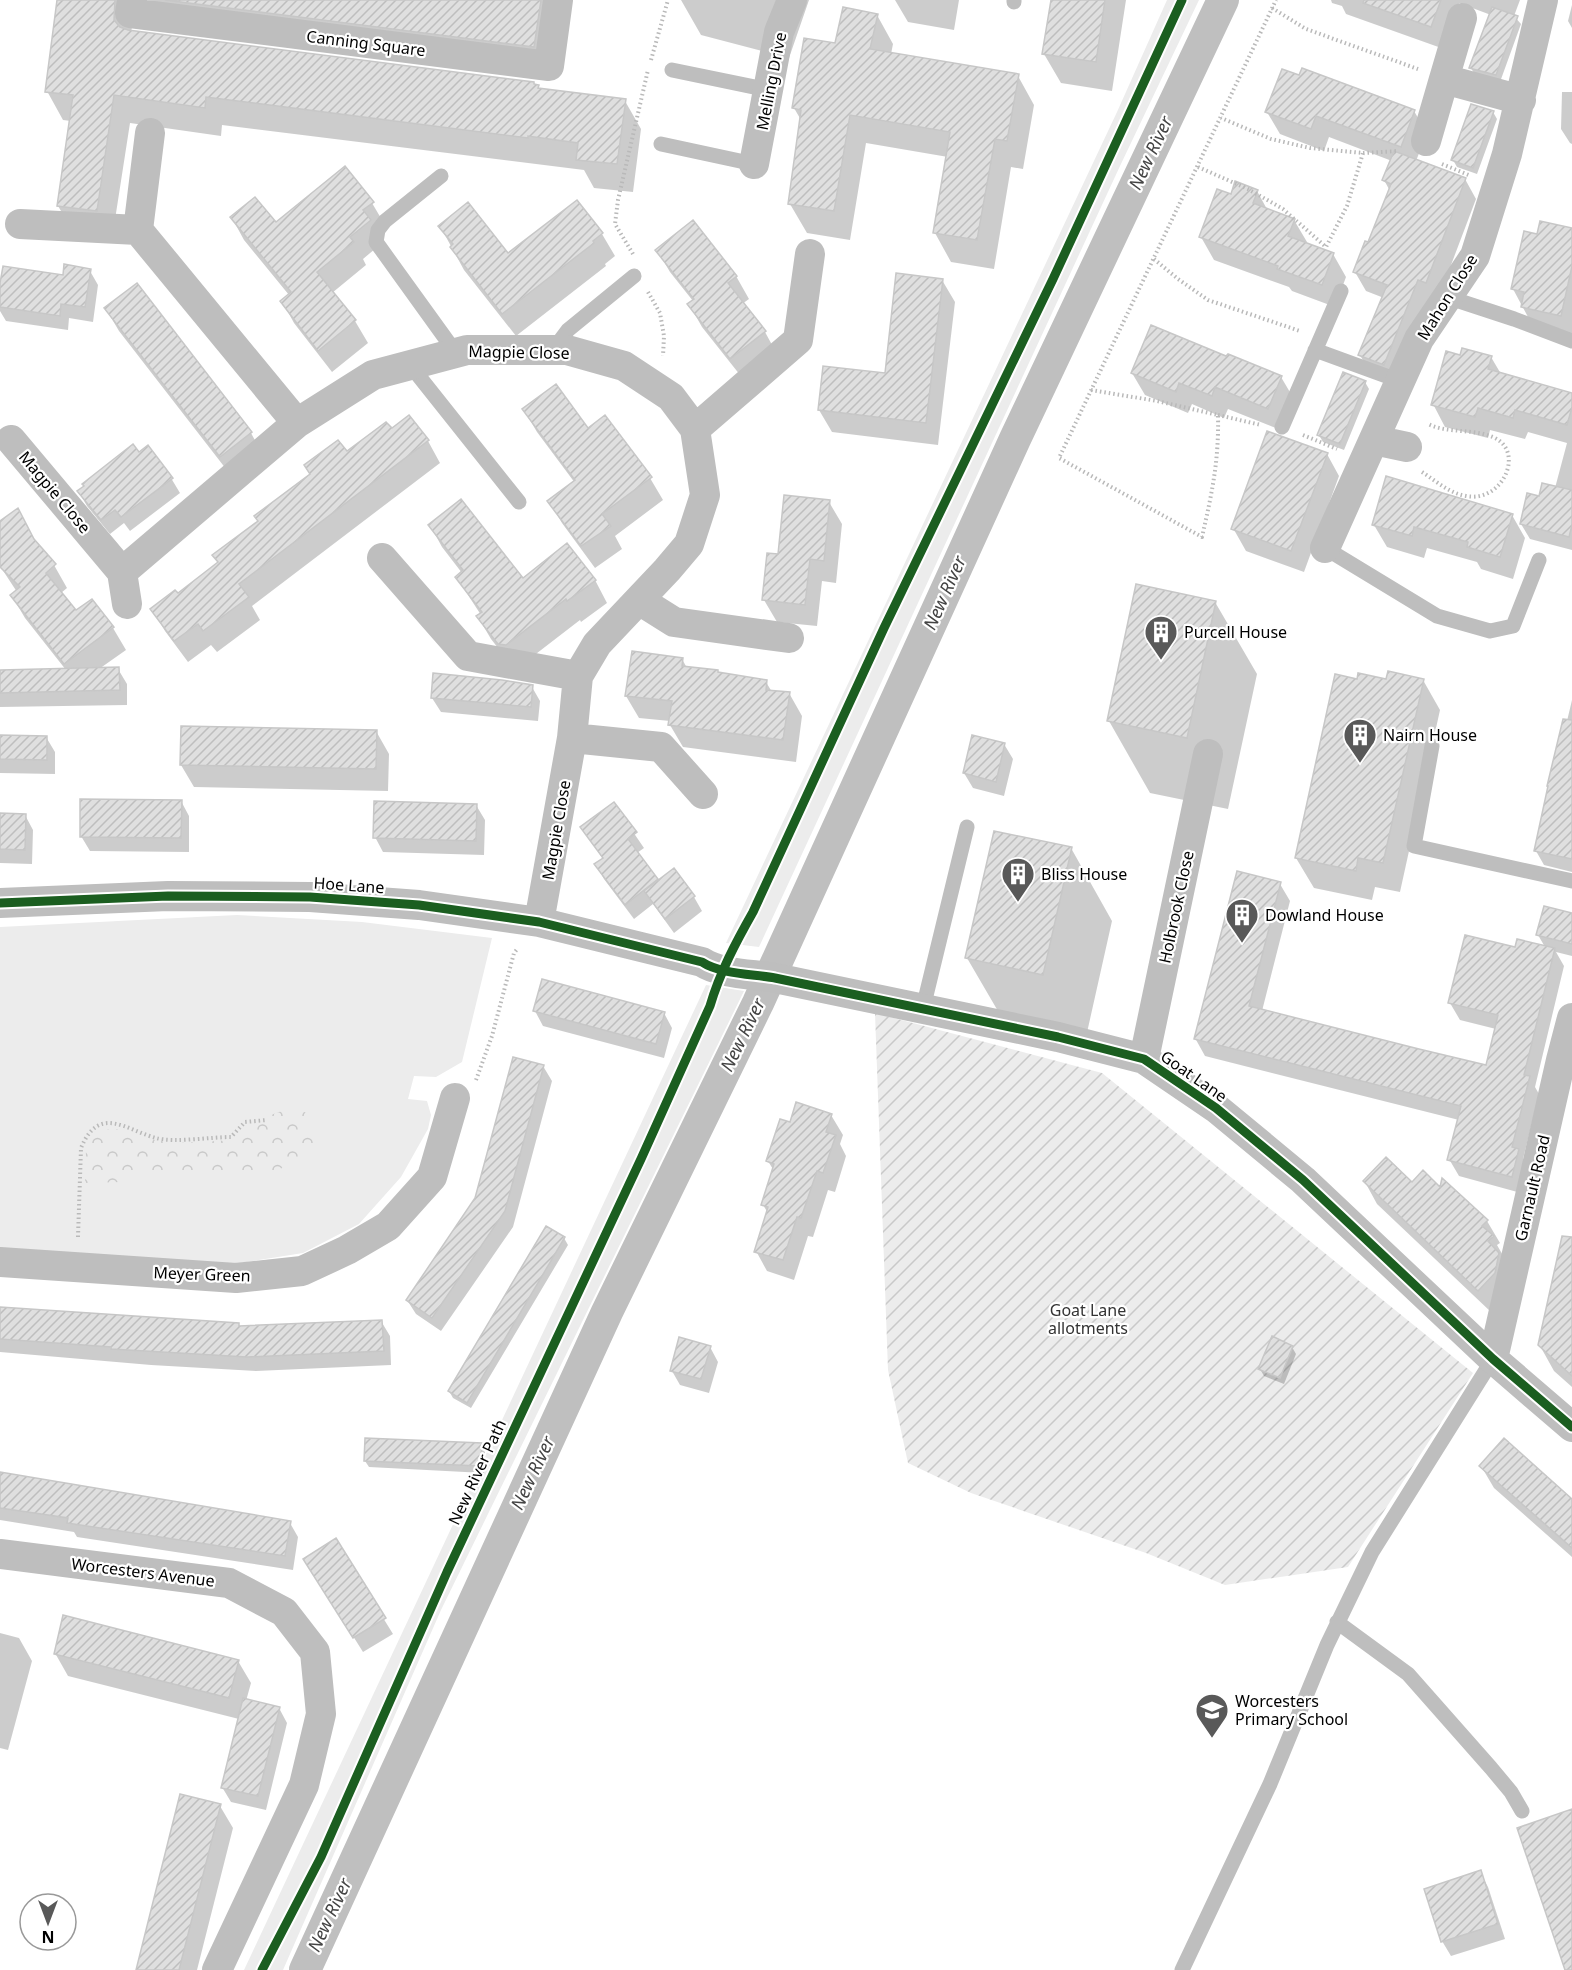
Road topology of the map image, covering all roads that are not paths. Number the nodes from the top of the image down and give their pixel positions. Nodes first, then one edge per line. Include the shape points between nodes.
1 (132, 0) edge
2 (558, 0) edge
3 (792, 0) edge
4 (1543, 0) edge
5 (1462, 18) dead end
6 (672, 70) dead end
7 (1444, 79) junction
8 (769, 90) junction
9 (1521, 99) junction
10 (150, 133) dead end
11 (1426, 141) dead end
12 (661, 144) dead end
13 (754, 164) joint
14 (441, 177) dead end
15 (20, 224) dead end
16 (138, 230) junction
17 (810, 254) dead end
18 (634, 276) dead end
19 (1341, 291) dead end
20 (1447, 297) junction
21 (1572, 341) edge
22 (1318, 344) junction
23 (553, 350) junction
24 (456, 353) junction
25 (410, 365) junction
26 (1395, 393) junction
27 (297, 423) junction
28 (1282, 427) dead end
29 (695, 429) junction
30 (11, 440) dead end
31 (1374, 440) junction
32 (1414, 459) road end
33 (519, 502) dead end
34 (1325, 548) joint
35 (382, 558) dead end
36 (1539, 560) dead end
37 (122, 572) junction
38 (639, 600) junction
39 (128, 604) dead end
40 (789, 638) dead end
41 (578, 676) junction
42 (572, 738) junction
43 (1432, 746) dead end
44 (1208, 754) dead end
45 (703, 794) dead end
46 (967, 827) dead end
47 (1572, 881) edge
48 (0, 903) edge
49 (539, 922) junction
50 (691, 960) joint
51 (923, 1008) junction
52 (1572, 1018) edge
53 (1144, 1059) junction
54 (1566, 1064) edge
55 (455, 1098) road end
56 (0, 1262) edge
57 (1493, 1359) junction
58 (1572, 1427) edge
59 (0, 1554) edge
60 (1337, 1622) junction
61 (1522, 1811) dead end
62 (217, 1970) edge
63 (1182, 1970) edge

1 - 2 street, Canning Square via 130,13 549,66
3 - 8 street, Melling Drive via 779,32
4 - 9 street, Mahon Close
5 - 7 street
6 - 8 lane
7 - 9 street
7 - 11 street
8 - 13 street, Melling Drive
9 - 20 street, Mahon Close via 1475,256
10 - 16 street
12 - 13 lane
14 - 24 lane via 385,221 376,242
15 - 16 street
16 - 27 street
17 - 29 street via 798,340
18 - 23 lane via 568,330
19 - 22 lane
20 - 21 lane
20 - 26 street, Mahon Close via 1419,339
22 - 26 lane
22 - 28 lane
23 - 24 street, Magpie Close
23 - 29 street, Magpie Close via 567,350 624,366 671,397
24 - 25 street, Magpie Close
25 - 27 street, Magpie Close via 373,375
25 - 33 lane
26 - 31 street, Mahon Close
27 - 37 street, Magpie Close
29 - 38 street, Magpie Close via 705,495 689,544
30 - 37 street, Magpie Close
31 - 32 street
31 - 34 street, Mahon Close
34 - 36 lane via 1437,616 1490,631 1513,626
35 - 41 street via 468,656
37 - 39 street, Magpie Close
38 - 40 street via 674,622
38 - 41 street, Magpie Close via 597,644
41 - 42 street, Magpie Close
42 - 45 street via 661,747
42 - 49 street, Magpie Close
43 - 47 lane via 1414,846
44 - 53 street, Holbrook Close
46 - 51 lane
48 - 49 street, Hoe Lane via 168,896 310,897 419,905
49 - 50 street, Hoe Lane
50 - 51 street, Goat Lane via 723,970
51 - 53 street, Goat Lane
52 - 54 street, Garnault Road
53 - 57 street, Goat Lane via 1216,1108 1303,1180
54 - 57 street, Garnault Road
55 - 56 street, Meyer Green via 432,1177 388,1226 302,1271 236,1278
57 - 58 street, Goat Lane
57 - 60 lane via 1372,1552
59 - 62 street, Worcesters Avenue via 229,1582 284,1612 315,1652 321,1714 304,1785
60 - 61 lane via 1408,1674 1511,1792
60 - 63 lane via 1270,1784

